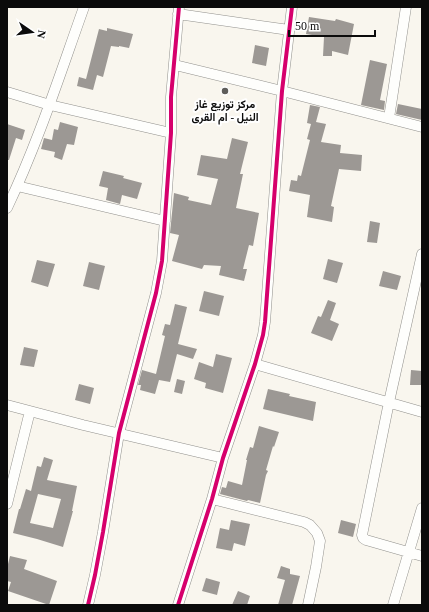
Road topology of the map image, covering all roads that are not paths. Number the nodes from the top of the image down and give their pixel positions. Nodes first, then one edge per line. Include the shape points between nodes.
1 (84, 7) edge
2 (292, 7) edge
3 (406, 7) edge
4 (179, 10) edge
5 (289, 30) junction
6 (174, 65) junction
7 (282, 91) junction
8 (7, 92) edge
9 (50, 105) junction
10 (389, 118) junction
11 (422, 127) edge
12 (170, 133) junction
13 (18, 186) junction
14 (7, 208) edge
15 (165, 221) junction
16 (422, 254) edge
17 (255, 364) junction
18 (389, 402) junction
19 (7, 405) edge
20 (30, 411) junction
21 (422, 412) edge
22 (119, 433) junction
23 (223, 458) junction
24 (212, 499) junction
25 (7, 504) edge
26 (422, 508) edge
27 (409, 552) junction
28 (422, 556) edge
29 (88, 605) edge
30 (178, 605) edge
31 (308, 605) edge
32 (393, 605) edge

1 - 9 street
2 - 5 street
3 - 10 street
4 - 5 street
4 - 6 street
5 - 7 street
6 - 7 street
6 - 12 street
7 - 10 street
7 - 17 street via 265,322
8 - 9 street
9 - 12 street
9 - 13 street
10 - 11 street
12 - 15 street
13 - 14 street
13 - 15 street
15 - 22 street via 156,293
16 - 18 street
17 - 18 street
17 - 23 street
18 - 21 street
18 - 27 street via 362,535 366,540
19 - 20 street
20 - 22 street
20 - 25 street
22 - 23 street
22 - 29 street
23 - 24 street
24 - 30 street
24 - 31 street via 310,525 320,541
26 - 27 street
27 - 28 street
27 - 32 street

